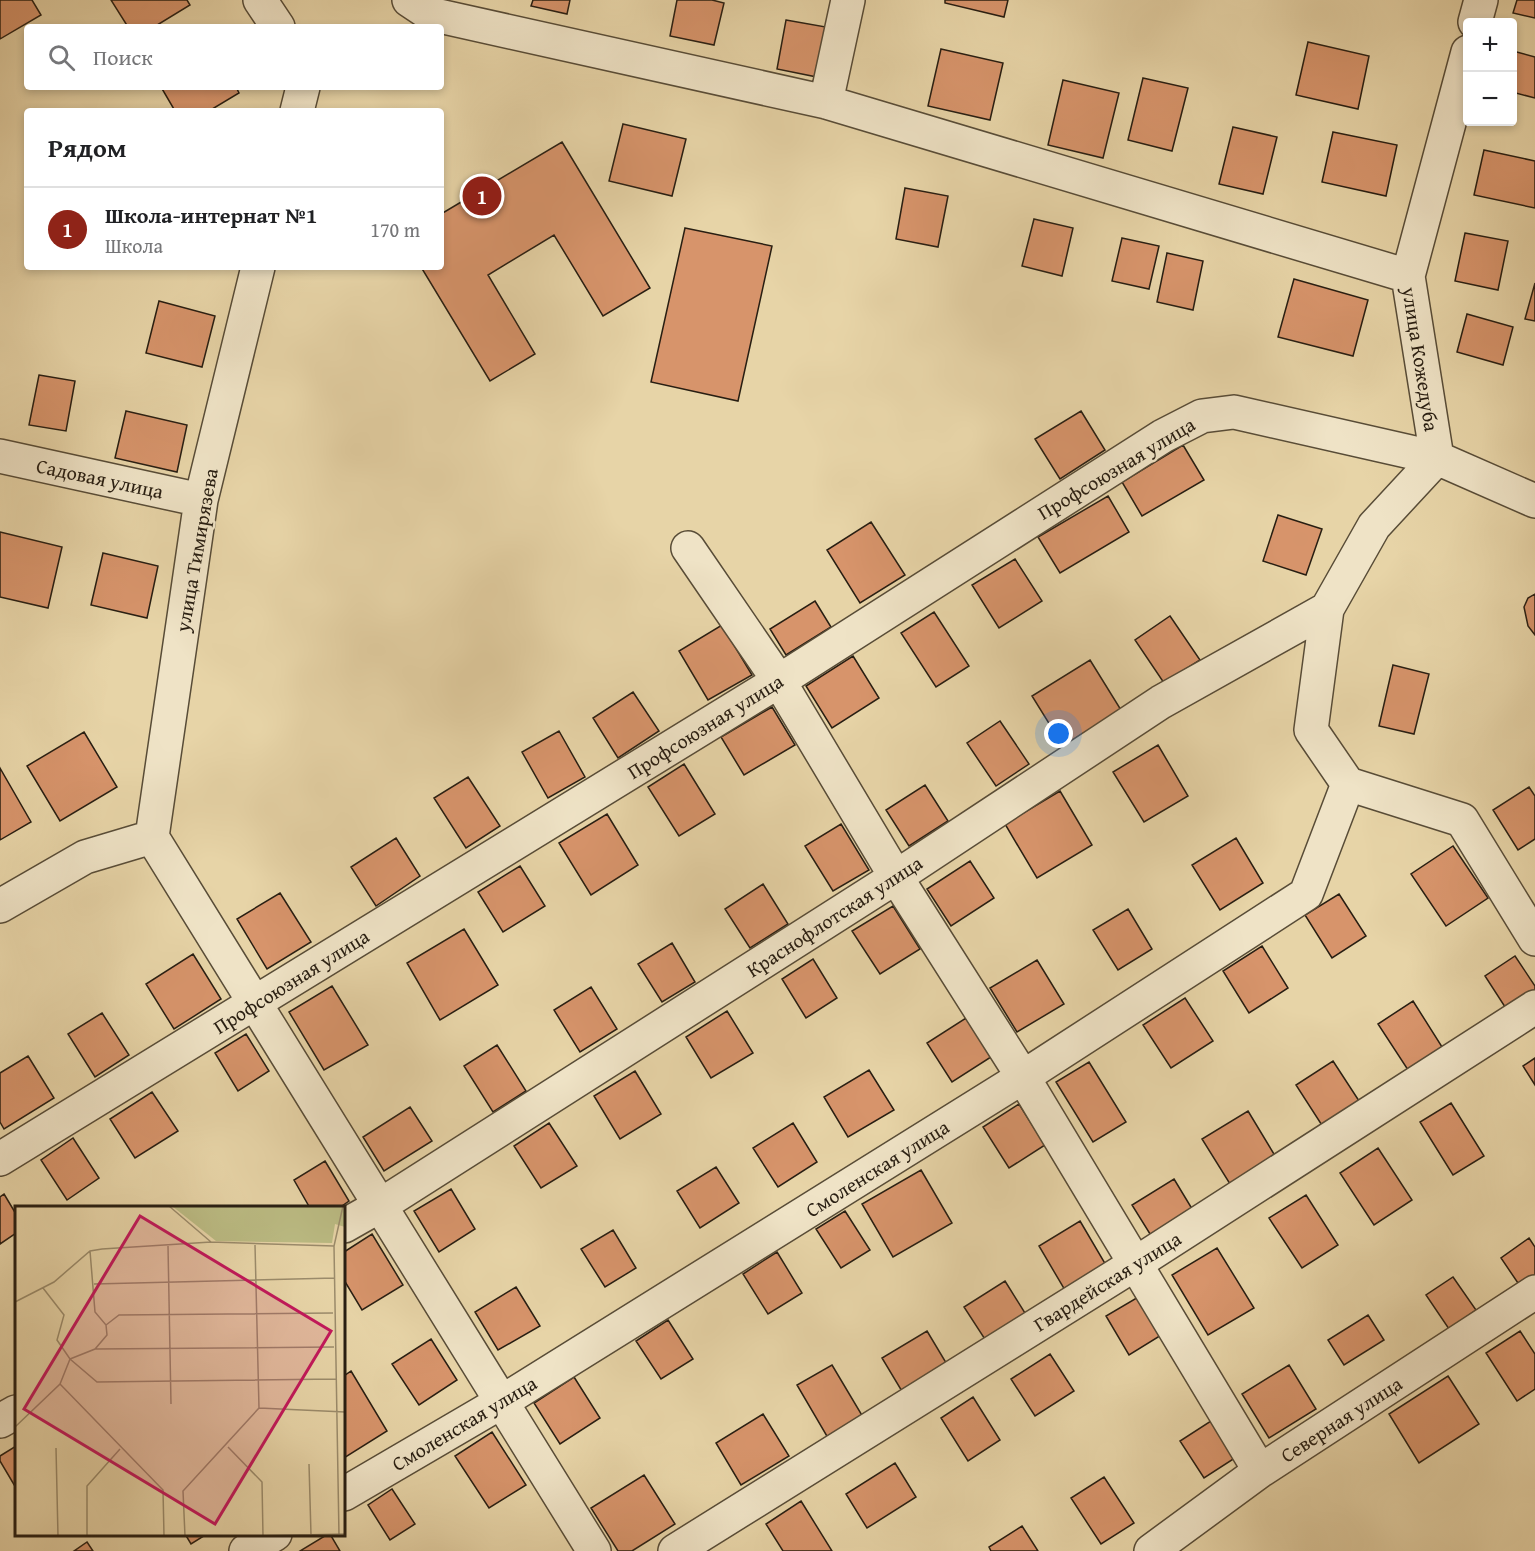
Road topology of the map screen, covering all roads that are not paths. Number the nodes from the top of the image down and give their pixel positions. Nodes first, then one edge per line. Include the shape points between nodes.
1 (260, 0) edge
2 (409, 0) edge
3 (848, 0) edge
4 (1481, 0) edge
5 (1476, 18) edge
6 (276, 24) edge
7 (1463, 67) edge
8 (302, 90) edge
9 (826, 102) junction
10 (298, 108) edge
11 (257, 270) edge
12 (1408, 276) junction
13 (0, 456) edge
14 (1437, 458) junction
15 (201, 500) junction
16 (1535, 501) edge
17 (688, 548) dead end
18 (1327, 609) junction
19 (779, 681) junction
20 (1348, 784) junction
21 (152, 837) junction
22 (896, 877) junction
23 (0, 906) edge
24 (1535, 939) edge
25 (256, 1002) junction
26 (1535, 1007) edge
27 (1023, 1077) junction
28 (0, 1159) edge
29 (381, 1205) junction
30 (345, 1225) edge
31 (1135, 1264) junction
32 (1535, 1292) edge
33 (502, 1401) junction
34 (15, 1413) edge
35 (0, 1421) edge
36 (1260, 1471) junction
37 (345, 1493) edge
38 (271, 1536) edge
39 (246, 1551) edge
40 (594, 1551) edge
41 (675, 1551) edge
42 (1151, 1551) edge

1 - 6 street
2 - 9 street via 430,14
3 - 9 street
4 - 5 street
7 - 12 street, улица Кожедуба
8 - 10 street
9 - 12 street
11 - 15 street, улица Тимирязева
12 - 14 street, улица Кожедуба
13 - 15 street, Садовая улица
14 - 16 street, Профсоюзная улица
14 - 18 street via 1374,526
14 - 19 street, Профсоюзная улица via 1234,412 1202,416 1163,436
15 - 21 street, улица Тимирязева
17 - 19 street
18 - 20 street via 1311,730
18 - 22 street, Краснофлотская улица via 1161,702
19 - 22 street
19 - 25 street, Профсоюзная улица
20 - 24 street via 1462,820
20 - 27 street, Смоленская улица via 1306,894
21 - 23 street via 85,857
21 - 25 street
22 - 27 street
22 - 29 street, Краснофлотская улица
25 - 28 street, Профсоюзная улица
25 - 29 street
26 - 31 street, Гвардейская улица
27 - 31 street
27 - 33 street, Смоленская улица
29 - 30 street, Краснофлотская улица
29 - 33 street
31 - 36 street
31 - 41 street, Гвардейская улица
32 - 36 street, Северная улица
33 - 37 street, Смоленская улица
33 - 40 street
34 - 35 street
36 - 42 street, Северная улица
38 - 39 street

